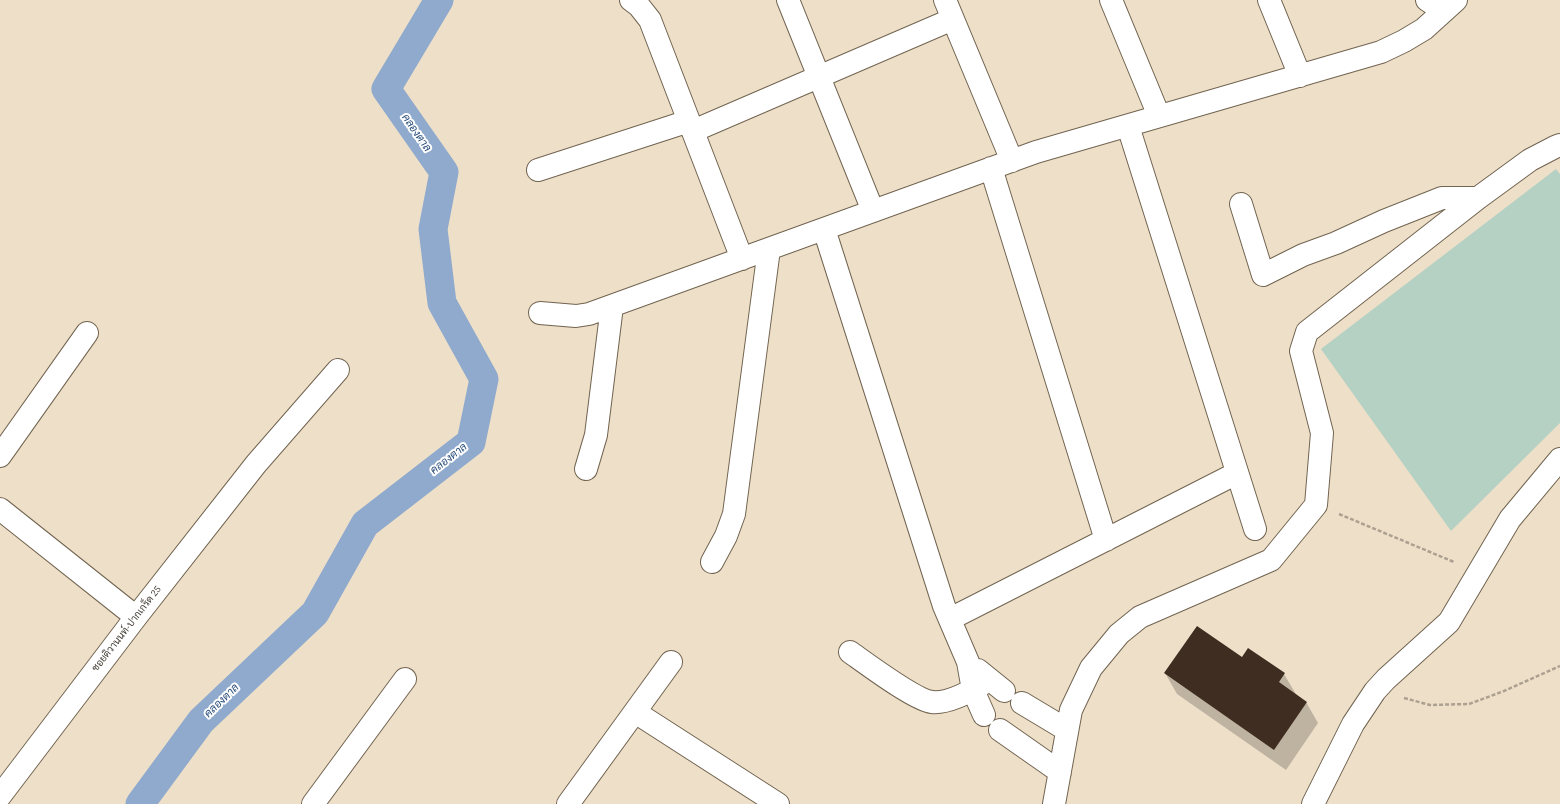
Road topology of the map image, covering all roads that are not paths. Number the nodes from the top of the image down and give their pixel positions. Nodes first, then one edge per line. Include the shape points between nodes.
1 (631, 0) edge
2 (788, 0) edge
3 (1111, 0) edge
4 (1269, 0) edge
5 (1442, 4) edge
6 (949, 10) edge
7 (819, 76) junction
8 (1300, 76) junction
9 (1159, 116) junction
10 (691, 126) junction
11 (1128, 126) junction
12 (1560, 146) edge
13 (1012, 161) junction
14 (991, 168) junction
15 (538, 170) dead end
16 (1478, 198) junction
17 (1241, 204) dead end
18 (873, 211) junction
19 (824, 229) junction
20 (769, 249) junction
21 (742, 259) junction
22 (612, 306) junction
23 (540, 313) dead end
24 (87, 333) dead end
25 (338, 370) dead end
26 (0, 456) edge
27 (1560, 459) edge
28 (586, 469) dead end
29 (1237, 472) junction
30 (0, 509) edge
31 (1255, 529) dead end
32 (1106, 540) junction
33 (712, 562) dead end
34 (136, 616) junction
35 (950, 620) junction
36 (850, 652) dead end
37 (671, 662) dead end
38 (405, 679) dead end
39 (989, 687) junction
40 (1022, 703) dead end
41 (635, 712) junction
42 (984, 715) dead end
43 (1000, 730) dead end
44 (1067, 730) junction
45 (1060, 772) junction
46 (3, 784) edge
47 (313, 804) edge
48 (568, 804) edge
49 (778, 804) edge
50 (1054, 804) edge
51 (1313, 804) edge

1 - 10 street via 650,20
2 - 7 street
3 - 9 street
4 - 8 street
5 - 8 street via 1424,29 1404,42 1381,52
6 - 7 street
6 - 13 street
7 - 10 street
7 - 18 street
8 - 9 street
9 - 11 street
10 - 15 street
10 - 21 street
11 - 13 street
11 - 29 street
12 - 16 street via 1530,160
13 - 14 street
14 - 18 street
14 - 32 street
16 - 17 street via 1442,198 1263,275
16 - 44 street via 1307,332 1301,351 1322,432 1316,505 1271,560 1140,617 1119,634 1091,668 1071,710
18 - 19 street
19 - 20 street
19 - 35 street
20 - 21 street
20 - 33 street via 734,514
21 - 22 street
22 - 23 street via 576,316
22 - 28 street via 596,435
24 - 26 street
25 - 34 street, ซอยติวานนท์-ปากเกร็ด 25 via 256,464
27 - 51 street via 1510,519 1449,622 1375,691 1354,724
29 - 31 street
29 - 32 street
30 - 34 street
32 - 35 street
34 - 46 street, ซอยติวานนท์-ปากเกร็ด 25
35 - 39 street via 968,662
36 - 39 street via 919,698 932,702
37 - 41 street
38 - 47 street
39 - 42 street
40 - 44 street
41 - 48 street
41 - 49 street
43 - 45 street
44 - 45 street
45 - 50 street

